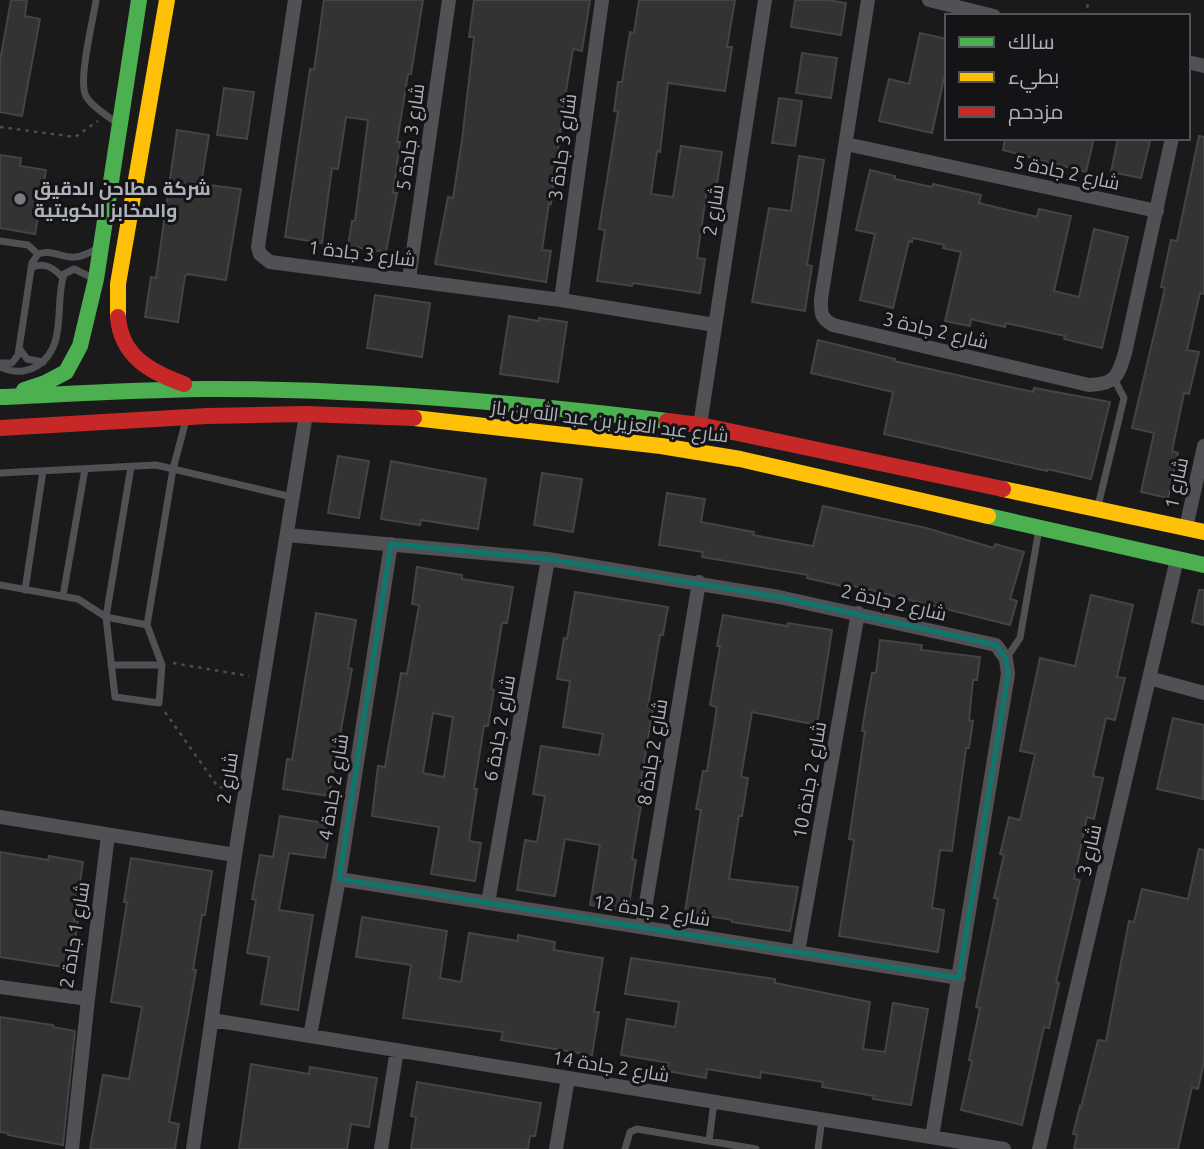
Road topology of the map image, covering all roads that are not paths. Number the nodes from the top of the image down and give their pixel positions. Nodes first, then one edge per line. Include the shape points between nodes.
1 (96, 0) edge
2 (139, 0) edge
3 (161, 0) edge
4 (167, 0) edge
5 (295, 0) edge
6 (449, 0) edge
7 (602, 0) edge
8 (765, 0) edge
9 (868, 0) edge
10 (929, 0) edge
11 (986, 14) edge
12 (163, 23) junction
13 (120, 126) junction
14 (1172, 140) edge
15 (846, 144) junction
16 (1157, 211) junction
17 (0, 241) edge
18 (101, 246) junction
19 (38, 254) junction
20 (31, 268) junction
21 (63, 278) junction
22 (96, 279) junction
23 (409, 279) junction
24 (118, 284) junction
25 (561, 300) junction
26 (715, 325) junction
27 (19, 347) junction
28 (43, 362) junction
29 (0, 365) edge
30 (1114, 379) junction
31 (202, 389) junction
32 (0, 397) edge
33 (559, 408) junction
34 (306, 414) junction
35 (187, 417) junction
36 (636, 418) junction
37 (699, 425) junction
38 (482, 426) junction
39 (0, 428) edge
40 (586, 438) junction
41 (1204, 446) edge
42 (131, 467) junction
43 (85, 469) junction
44 (173, 469) junction
45 (43, 471) junction
46 (1, 473) edge
47 (0, 484) edge
48 (292, 498) junction
49 (1097, 510) junction
50 (1039, 526) junction
51 (1186, 528) junction
52 (1204, 532) edge
53 (287, 536) junction
54 (391, 544) junction
55 (548, 559) junction
56 (1177, 559) junction
57 (1204, 565) edge
58 (699, 582) junction
59 (0, 585) edge
60 (25, 590) junction
61 (64, 596) junction
62 (858, 613) junction
63 (106, 617) junction
64 (147, 625) junction
65 (1006, 659) junction
66 (162, 663) junction
67 (111, 665) junction
68 (1149, 678) junction
69 (1204, 693) edge
70 (0, 817) edge
71 (108, 835) junction
72 (235, 855) junction
73 (339, 879) junction
74 (488, 903) junction
75 (642, 928) junction
76 (798, 952) junction
77 (959, 978) junction
78 (0, 987) edge
79 (88, 999) junction
80 (212, 1020) junction
81 (310, 1036) junction
82 (397, 1050) junction
83 (568, 1078) junction
84 (714, 1102) junction
85 (822, 1119) junction
86 (932, 1137) junction
87 (709, 1141) junction
88 (72, 1149) edge
89 (193, 1149) edge
90 (380, 1149) edge
91 (556, 1149) edge
92 (625, 1149) edge
93 (756, 1149) edge
94 (818, 1149) edge
95 (1004, 1149) edge
96 (1039, 1149) edge

1 - 13 lane via 85,93
2 - 13 street
3 - 12 street via 158,14
4 - 12 street
5 - 23 street, شارع 3 جادة 1 via 260,254 271,262
6 - 23 street, شارع 3 جادة 5
7 - 25 street, شارع 3 جادة 3
8 - 26 street, شارع 2
9 - 15 street, شارع 2 جادة 3
10 - 11 street
12 - 24 street
13 - 18 street
14 - 16 street
15 - 16 street, شارع 2 جادة 5
15 - 30 street, شارع 2 جادة 3 via 821,299 824,320 1090,385
16 - 30 street via 1125,353
17 - 19 lane via 27,245
18 - 19 lane via 79,258
18 - 22 street
19 - 20 lane
20 - 21 lane via 49,266
20 - 27 lane
21 - 22 lane via 74,270
21 - 28 lane via 54,345
22 - 24 street via 106,286
22 - 32 street via 80,346 66,372
23 - 25 street, شارع 3 جادة 1
24 - 31 street via 116,314 124,346 160,377
25 - 26 street, شارع 3 جادة 1
26 - 37 street, شارع 2
27 - 28 lane via 27,359
27 - 29 lane via 16,360
28 - 29 lane via 28,370 12,371
30 - 49 lane via 1124,398
31 - 32 street, شارع عبد العزيز بن عبد الله بن باز
31 - 33 street, شارع عبد العزيز بن عبد الله بن باز via 374,394
33 - 36 street, شارع عبد العزيز بن عبد الله بن باز
33 - 38 street via 557,423 498,421
34 - 35 street, شارع عبد العزيز بن عبد الله بن باز
34 - 38 street, شارع عبد العزيز بن عبد الله بن باز
34 - 48 street, شارع 2
35 - 39 street, شارع عبد العزيز بن عبد الله بن باز
35 - 44 lane
36 - 37 street, شارع عبد العزيز بن عبد الله بن باز
36 - 40 street via 593,419 587,422
37 - 49 street, شارع عبد العزيز بن عبد الله بن باز
38 - 40 street, شارع عبد العزيز بن عبد الله بن باز
40 - 50 street, شارع عبد العزيز بن عبد الله بن باز via 740,459
41 - 51 street, شارع 1
42 - 43 lane
42 - 44 lane
42 - 63 lane
43 - 45 lane
43 - 61 lane
44 - 48 lane
44 - 64 lane
45 - 46 lane
45 - 60 lane
46 - 47 lane
48 - 53 street, شارع 2
49 - 51 street, شارع عبد العزيز بن عبد الله بن باز
50 - 56 street, شارع عبد العزيز بن عبد الله بن باز
50 - 65 lane via 1020,638
51 - 52 street, شارع عبد العزيز بن عبد الله بن باز
53 - 54 street, شارع 2 جادة 2
53 - 72 street, شارع 2
54 - 55 street, شارع 2 جادة 2
54 - 73 street, شارع 2 جادة 4
55 - 58 street, شارع 2 جادة 2
55 - 74 street, شارع 2 جادة 6
56 - 57 street, شارع عبد العزيز بن عبد الله بن باز
56 - 68 street, شارع 3
58 - 62 street, شارع 2 جادة 2
58 - 75 street, شارع 2 جادة 8
59 - 60 lane
60 - 61 lane
61 - 63 lane via 78,599
62 - 65 street, شارع 2 جادة 2 via 996,645
62 - 76 street, شارع 2 جادة 10
63 - 64 lane
63 - 67 lane
64 - 66 lane
65 - 77 street via 1008,674
66 - 67 lane
66 - 67 lane via 159,704 115,697
68 - 69 street
68 - 96 street, شارع 3
70 - 71 street
71 - 72 street
71 - 79 street, شارع 1 جادة 2
72 - 80 street, شارع 2
73 - 74 street, شارع 2 جادة 12
73 - 81 street, شارع 2 جادة 4
74 - 75 street, شارع 2 جادة 12
75 - 76 street, شارع 2 جادة 12
76 - 77 street, شارع 2 جادة 12
77 - 86 street
78 - 79 street, شارع 1 جادة 2
79 - 88 street
80 - 81 street, شارع 2 جادة 14
80 - 89 street, شارع 2
81 - 82 street, شارع 2 جادة 14
82 - 83 street, شارع 2 جادة 14
82 - 90 street
83 - 84 street, شارع 2 جادة 14
83 - 91 street
84 - 85 street, شارع 2 جادة 14
84 - 87 lane
85 - 86 street, شارع 2 جادة 14
85 - 94 lane
86 - 95 street, شارع 2 جادة 14
87 - 92 lane via 637,1129 630,1132
87 - 93 lane

